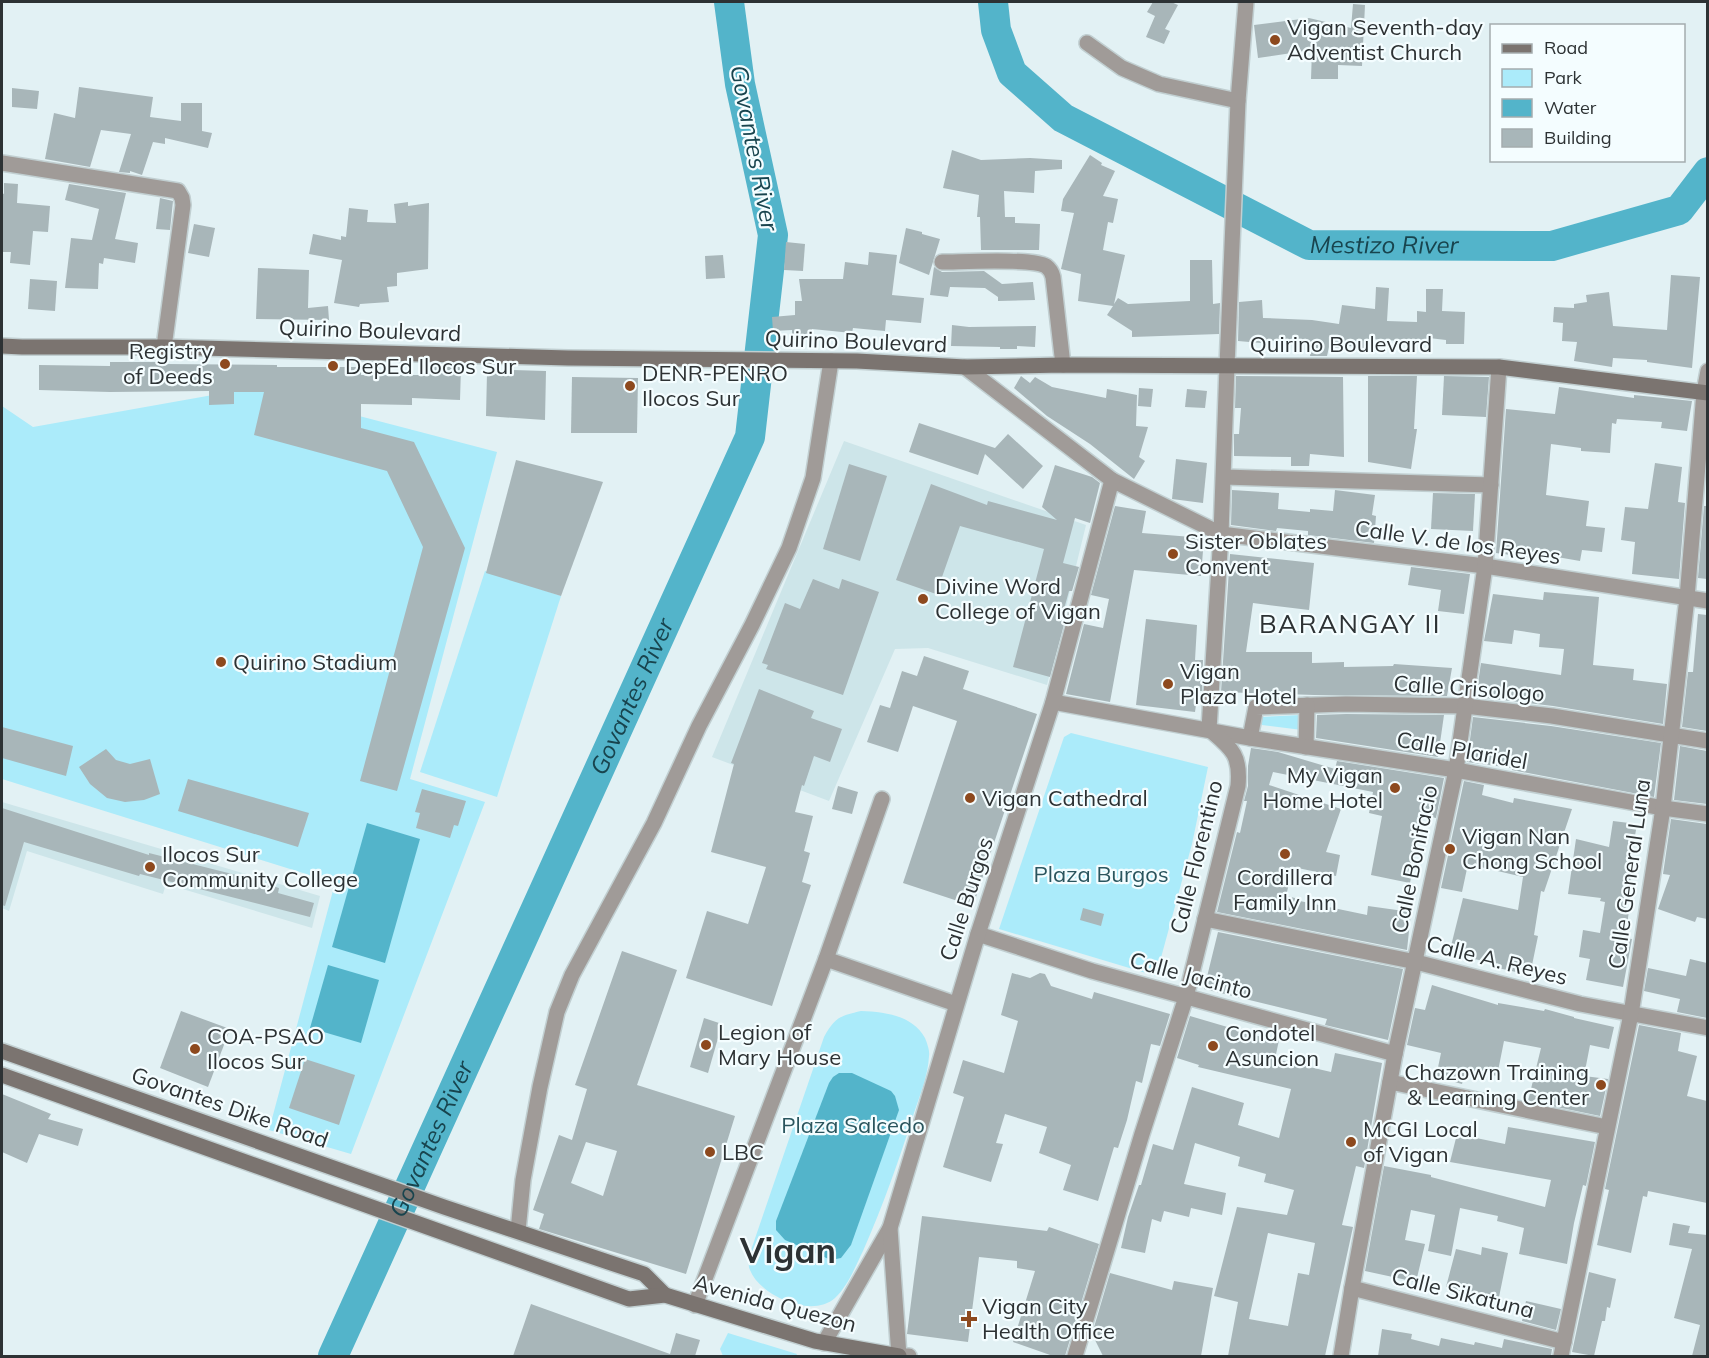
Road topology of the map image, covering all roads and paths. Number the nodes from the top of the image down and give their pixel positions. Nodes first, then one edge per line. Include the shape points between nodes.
1 (1246, 2) edge
2 (1086, 43) dead end
3 (1238, 101) junction
4 (2, 163) edge
5 (942, 262) dead end
6 (2, 346) edge
7 (164, 347) junction
8 (831, 361) junction
9 (1063, 364) junction
10 (1227, 366) junction
11 (965, 367) junction
12 (1499, 367) junction
13 (1707, 371) edge
14 (1706, 392) edge
15 (1224, 477) junction
16 (1112, 480) junction
17 (1491, 485) junction
18 (1221, 534) junction
19 (1485, 566) junction
20 (1687, 598) junction
21 (1707, 601) edge
22 (1053, 702) junction
23 (1307, 705) junction
24 (1465, 706) junction
25 (1209, 729) junction
26 (1671, 735) junction
27 (1250, 738) junction
28 (1707, 741) edge
29 (1306, 747) junction
30 (1456, 771) junction
31 (882, 799) dead end
32 (1663, 808) junction
33 (1707, 814) edge
34 (1205, 919) junction
35 (978, 934) junction
36 (825, 959) junction
37 (1416, 962) junction
38 (1185, 997) junction
39 (956, 1004) junction
40 (1631, 1014) junction
41 (1707, 1028) edge
42 (2, 1051) edge
43 (1395, 1054) junction
44 (2, 1075) edge
45 (1390, 1082) junction
46 (107, 1088) junction
47 (99, 1109) junction
48 (1607, 1127) junction
49 (344, 1171) junction
50 (336, 1193) junction
51 (451, 1209) junction
52 (890, 1228) junction
53 (518, 1231) junction
54 (442, 1232) junction
55 (1352, 1288) junction
56 (665, 1295) junction
57 (695, 1305) junction
58 (824, 1343) junction
59 (1562, 1349) edge
60 (863, 1353) edge
61 (899, 1356) edge
62 (909, 1356) edge
63 (1075, 1356) edge
64 (1341, 1356) edge

1 - 3 street
2 - 3 street via 1122,68 1159,84
3 - 10 street
4 - 7 street via 178,191 183,205
5 - 9 street via 994,261 1048,267 1053,278
6 - 7 main road, Quirino Boulevard
7 - 8 main road, Quirino Boulevard
8 - 11 main road, Quirino Boulevard
8 - 53 street via 813,478 789,548 654,823 572,975 557,1012 540,1087
9 - 10 main road, Quirino Boulevard
9 - 11 main road, Quirino Boulevard
10 - 12 main road, Quirino Boulevard
10 - 15 street
11 - 16 street, Calle V. de los Reyes
12 - 14 main road, Quirino Boulevard
12 - 17 street, Calle Bonifacio
13 - 14 street, Calle General Luna
14 - 20 street, Calle General Luna
15 - 17 street
15 - 18 street
16 - 18 street, Calle V. de los Reyes
16 - 22 street, Calle Burgos
17 - 19 street, Calle Bonifacio
18 - 19 street, Calle V. de los Reyes
18 - 25 street
19 - 20 street, Calle V. de los Reyes
19 - 24 street, Calle Bonifacio
20 - 21 street, Calle V. de los Reyes
20 - 26 street, Calle General Luna
22 - 25 street
22 - 35 street, Calle Burgos
23 - 24 street, Calle Crisologo
23 - 27 street, Calle Crisologo via 1256,707
23 - 29 street
24 - 26 street, Calle Crisologo
24 - 30 street, Calle Bonifacio
25 - 27 street, Calle Plaridel
25 - 34 street, Calle Florentino via 1229,746 1240,768
26 - 28 street, Calle Crisologo
26 - 32 street, Calle General Luna
27 - 29 street, Calle Plaridel
29 - 30 street, Calle Plaridel
30 - 32 street, Calle Plaridel
30 - 37 street, Calle Bonifacio
31 - 36 street
32 - 33 street, Calle Plaridel
32 - 40 street, Calle General Luna
34 - 37 street, Calle A. Reyes
34 - 38 street, Calle Florentino
35 - 38 street, Calle Jacinto
35 - 39 street, Calle Burgos
36 - 39 street
36 - 57 street
37 - 40 street, Calle A. Reyes
37 - 43 street, Calle Bonifacio
38 - 43 street, Calle Jacinto
38 - 63 street, Calle Florentino
39 - 52 street, Calle Burgos
40 - 41 street, Calle A. Reyes
40 - 48 street, Calle General Luna
42 - 46 main road, Govantes Dike Road
43 - 45 street, Calle Bonifacio
44 - 47 main road, Govantes Dike Road
45 - 48 street
45 - 55 street, Calle Bonifacio
46 - 47 main road
46 - 49 main road, Govantes Dike Road
47 - 50 main road, Govantes Dike Road
48 - 59 street, Calle General Luna
49 - 50 main road
49 - 51 main road, Govantes Dike Road
50 - 54 main road, Govantes Dike Road
51 - 53 main road, Avenida Quezon
51 - 54 main road
52 - 58 street, Calle Burgos
52 - 61 street, Calle Burgos
53 - 56 main road, Avenida Quezon via 644,1274
54 - 56 main road, Avenida Quezon via 629,1299
55 - 59 street, Calle Sikatuna
55 - 64 street, Calle Bonifacio
56 - 57 main road, Avenida Quezon
57 - 58 main road, Avenida Quezon
58 - 60 main road, Avenida Quezon
60 - 61 main road, Avenida Quezon
61 - 62 street, Avenida Quezon

